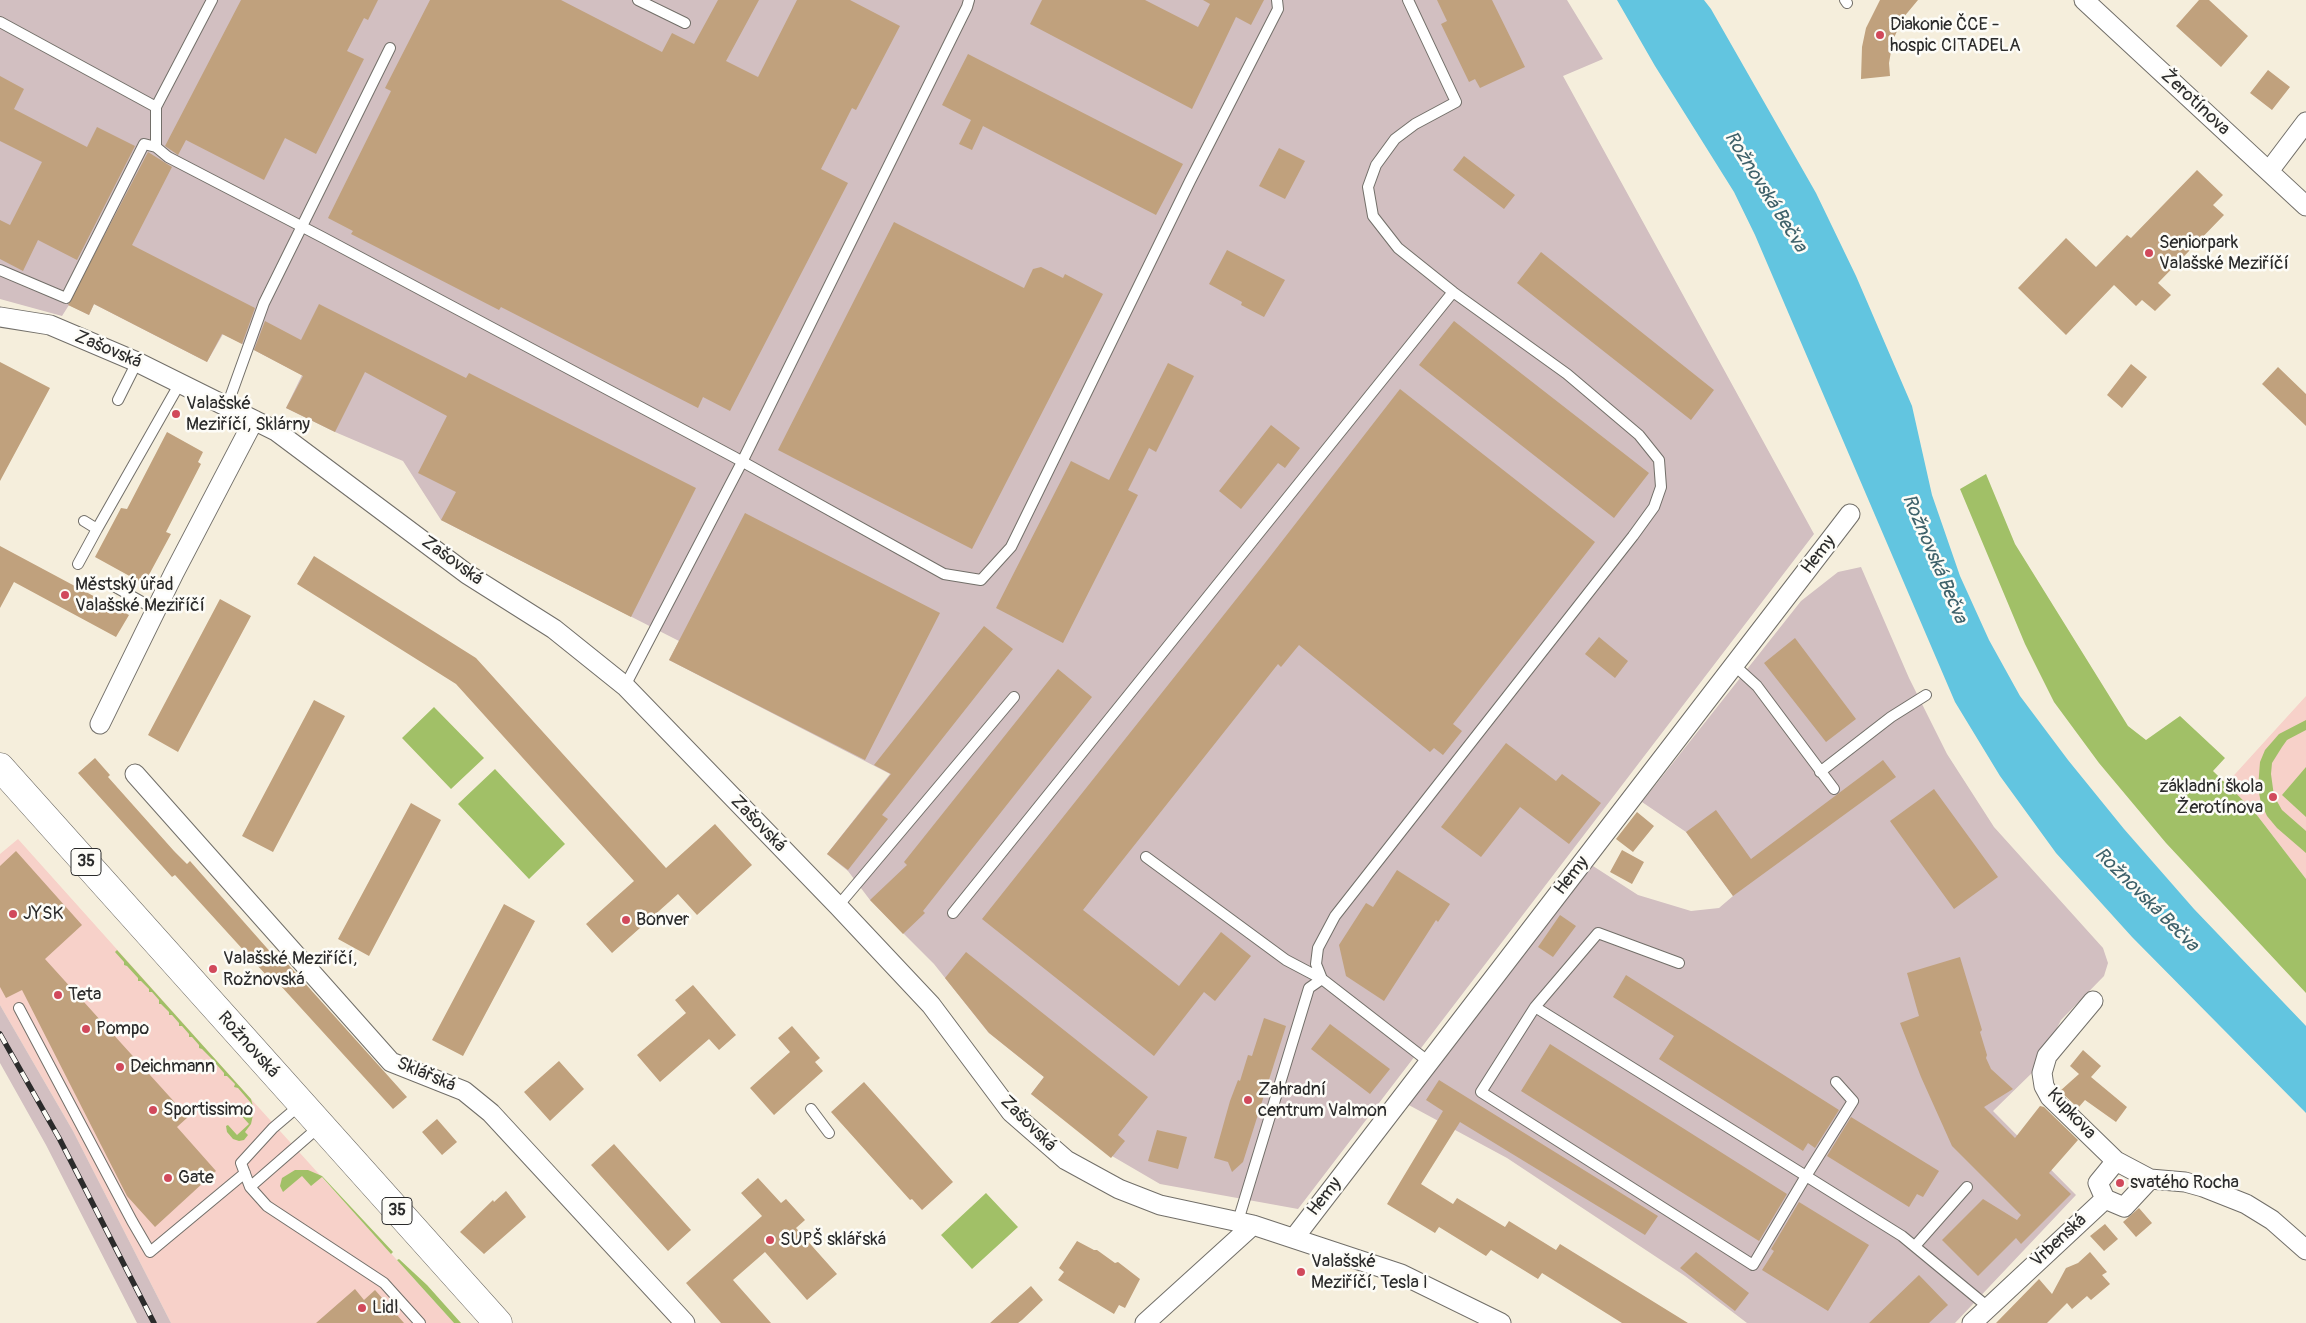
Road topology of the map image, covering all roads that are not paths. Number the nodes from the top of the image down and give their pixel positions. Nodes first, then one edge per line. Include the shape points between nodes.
1 (212, 0) edge
2 (638, 0) edge
3 (969, 0) edge
4 (1277, 0) edge
5 (1408, 0) edge
6 (2084, 0) edge
7 (0, 22) edge
8 (685, 23) dead end
9 (390, 48) dead end
10 (156, 107) junction
11 (2306, 122) edge
12 (156, 147) junction
13 (2269, 171) junction
14 (2306, 206) edge
15 (301, 226) junction
16 (0, 270) edge
17 (1454, 292) junction
18 (0, 316) edge
19 (137, 362) junction
20 (180, 383) junction
21 (118, 400) dead end
22 (227, 406) junction
23 (254, 420) junction
24 (742, 462) junction
25 (1850, 514) dead end
26 (84, 521) dead end
27 (98, 529) junction
28 (78, 564) dead end
29 (112, 585) dead end
30 (156, 610) junction
31 (1734, 665) junction
32 (624, 686) junction
33 (1926, 695) dead end
34 (1014, 697) dead end
35 (100, 724) dead end
36 (0, 767) edge
37 (1820, 772) junction
38 (135, 774) dead end
39 (1834, 789) dead end
40 (1146, 856) dead end
41 (838, 906) junction
42 (953, 913) dead end
43 (1679, 963) dead end
44 (1322, 979) junction
45 (2093, 1001) dead end
46 (1535, 1007) junction
47 (20, 1008) dead end
48 (1429, 1062) junction
49 (1836, 1082) dead end
50 (301, 1104) junction
51 (811, 1109) dead end
52 (320, 1126) junction
53 (829, 1133) dead end
54 (2116, 1161) junction
55 (245, 1173) junction
56 (1806, 1176) junction
57 (2150, 1179) junction
58 (250, 1187) junction
59 (1967, 1187) dead end
60 (2105, 1199) junction
61 (1245, 1223) junction
62 (1294, 1238) junction
63 (1915, 1246) junction
64 (2306, 1250) edge
65 (1988, 1307) junction
66 (420, 1323) edge
67 (498, 1323) edge
68 (686, 1323) edge
69 (1145, 1323) edge
70 (1501, 1323) edge
71 (1972, 1323) edge

1 - 10 lane
2 - 8 lane
3 - 24 lane
4 - 24 lane via 1278,9 1190,181 1012,547 981,580 944,574
5 - 17 lane via 1456,102 1395,139 1376,165 1368,187 1373,216 1398,248
6 - 13 street, Žerotínova
7 - 10 lane
9 - 15 lane
10 - 12 lane
11 - 13 street
12 - 15 lane via 168,157
12 - 16 lane via 144,144 66,298
13 - 14 street, Žerotínova
15 - 22 lane via 264,303
15 - 24 lane
17 - 42 lane
17 - 44 lane via 1567,374 1639,435 1659,460 1661,487 1654,507 1634,536 1335,916 1318,948 1316,964
18 - 19 street, Zašovská via 50,325
19 - 20 street, Zašovská
19 - 21 lane
20 - 22 street, Zašovská
20 - 27 lane
22 - 23 street, Zašovská
23 - 30 street
23 - 32 street, Zašovská via 276,431 467,574 554,629
24 - 32 lane
25 - 31 street, Hemy
26 - 27 lane
27 - 28 lane
29 - 30 lane
30 - 35 street
31 - 37 lane via 1757,686
31 - 48 street, Hemy
32 - 41 street, Zašovská
33 - 37 lane via 1891,717
34 - 41 lane
36 - 50 main road, Rožnovská / 35
37 - 39 lane
38 - 68 street, Sklářská via 392,1062 464,1091 491,1113
40 - 44 lane via 1286,960
41 - 61 street, Zašovská via 931,1005 1011,1112 1066,1160 1119,1189 1160,1205
43 - 46 lane via 1598,933
44 - 48 lane
44 - 61 lane via 1309,988
45 - 54 street, Kupkova via 2047,1056 2042,1073 2050,1097
46 - 56 lane
46 - 56 lane via 1481,1092 1753,1265
47 - 55 lane via 150,1252
48 - 62 street, Hemy
49 - 56 lane via 1853,1101
50 - 52 main road, Rožnovská / 35
50 - 55 lane via 273,1128 241,1163
51 - 53 lane
52 - 58 lane
52 - 67 main road, Rožnovská / 35
54 - 57 street
54 - 60 street via 2098,1184
55 - 58 lane
56 - 63 lane
57 - 60 street via 2124,1207
57 - 64 street via 2185,1182 2246,1204 2272,1220
58 - 66 lane via 267,1206 384,1282
59 - 63 lane
60 - 65 street, Vrbenská
61 - 62 street, Zašovská
61 - 69 street
62 - 70 street, Zašovská via 1401,1274
63 - 65 lane
65 - 71 street, Vrbenská

